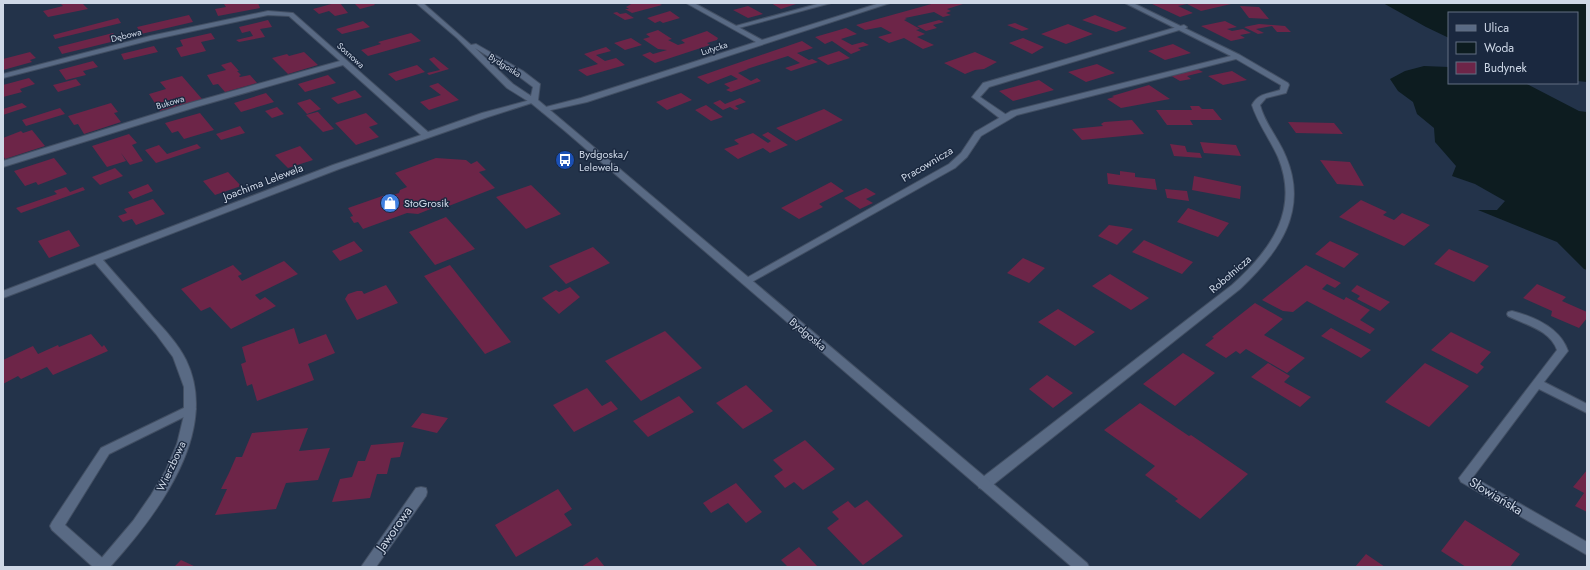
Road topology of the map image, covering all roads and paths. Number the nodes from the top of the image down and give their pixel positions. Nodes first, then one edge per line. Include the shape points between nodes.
1 (419, 3) edge
2 (689, 3) edge
3 (828, 3) edge
4 (888, 3) edge
5 (1128, 3) edge
6 (254, 16) joint
7 (735, 27) junction
8 (1184, 28) junction
9 (459, 37) junction
10 (762, 42) junction
11 (1238, 56) junction
12 (345, 62) junction
13 (3, 76) edge
14 (534, 101) junction
15 (545, 110) junction
16 (1005, 118) junction
17 (426, 135) junction
18 (3, 164) edge
19 (96, 258) junction
20 (746, 281) junction
21 (3, 295) edge
22 (1512, 314) dead end
23 (1537, 383) junction
24 (190, 409) junction
25 (1587, 409) edge
26 (984, 484) junction
27 (421, 492) dead end
28 (1587, 549) edge
29 (102, 567) edge
30 (368, 567) edge
31 (1082, 567) edge

1 - 9 street, Bydgoska
2 - 7 street
3 - 7 street
4 - 10 street, Lutycka
5 - 8 street, Robotnicza
6 - 12 street, Sosnowa via 268,13 291,14
6 - 13 street, Dębowa via 150,38
7 - 10 street
8 - 11 street, Robotnicza
8 - 16 street via 986,85 976,97
9 - 14 street, Bydgoska via 510,86
9 - 14 street, Bydgoska via 537,86
10 - 15 street, Lutycka via 584,100
11 - 16 street, Pracownicza via 1014,113
11 - 26 street, Robotnicza via 1285,85 1283,91 1259,99 1256,105 1282,157 1287,173 1290,204 1279,238 1255,271 1236,287
12 - 17 street, Sosnowa
12 - 18 street, Bukowa via 193,105
14 - 15 street, Bydgoska
14 - 17 street, Joachima Lelewela
15 - 20 street, Bydgoska
16 - 20 street, Pracownicza via 978,134 964,155 952,166
17 - 19 street, Joachima Lelewela via 299,180
19 - 21 street, Joachima Lelewela
19 - 24 street, Wierzbowa via 177,354 188,377
20 - 26 street, Bydgoska
22 - 23 street, Słowiańska via 1549,332 1562,344 1563,351
23 - 25 street
23 - 28 street, Słowiańska via 1465,478
24 - 29 street, Wierzbowa via 185,438 169,475 137,525
24 - 29 street via 105,451 57,526
26 - 31 street, Bydgoska
27 - 30 street, Jaworowa

